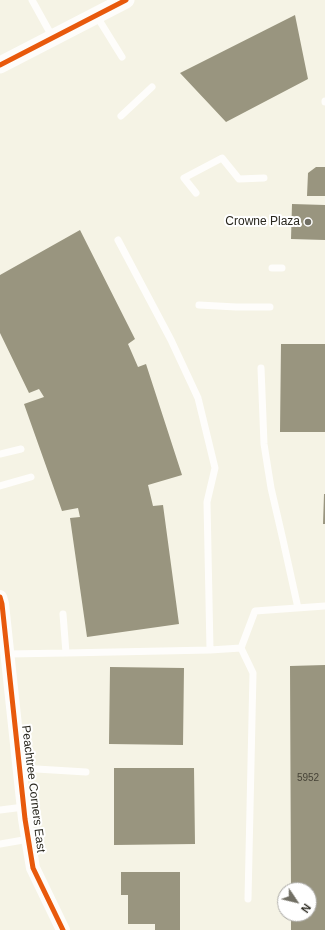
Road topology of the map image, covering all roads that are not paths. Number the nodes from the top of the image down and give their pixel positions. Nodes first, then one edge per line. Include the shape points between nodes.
1 (32, 0) edge
2 (126, 0) edge
3 (96, 15) junction
4 (53, 38) junction
5 (122, 57) dead end
6 (0, 65) edge
7 (152, 87) dead end
8 (121, 116) dead end
9 (264, 178) dead end
10 (196, 193) dead end
11 (118, 240) dead end
12 (272, 268) dead end
13 (282, 268) dead end
14 (199, 305) dead end
15 (270, 307) dead end
16 (261, 368) dead end
17 (21, 449) dead end
18 (0, 454) edge
19 (31, 477) dead end
20 (0, 486) edge
21 (0, 597) edge
22 (325, 606) edge
23 (298, 608) junction
24 (64, 614) dead end
25 (241, 648) junction
26 (210, 650) junction
27 (66, 653) junction
28 (8, 654) junction
29 (20, 768) junction
30 (86, 772) dead end
31 (24, 807) junction
32 (0, 810) edge
33 (29, 839) junction
34 (0, 844) edge
35 (248, 899) dead end
36 (63, 930) edge

1 - 4 lane
2 - 3 street
3 - 4 street
3 - 5 lane
4 - 6 street
7 - 8 lane
9 - 10 lane via 239,179 222,158 184,178
11 - 26 lane via 171,340 198,398 215,468 207,502
12 - 13 lane
14 - 15 lane
16 - 23 lane via 271,488
17 - 18 lane
19 - 20 lane
21 - 28 street, Peachtree Corners East
22 - 23 lane
23 - 25 lane via 255,611
24 - 27 lane
25 - 26 lane
25 - 35 lane via 253,673
26 - 27 lane
27 - 28 lane
28 - 29 street, Peachtree Corners East
29 - 30 lane
29 - 31 street, Peachtree Corners East
31 - 32 lane
31 - 33 street, Peachtree Corners East
33 - 34 lane
33 - 36 street, Peachtree Corners East via 33,868

